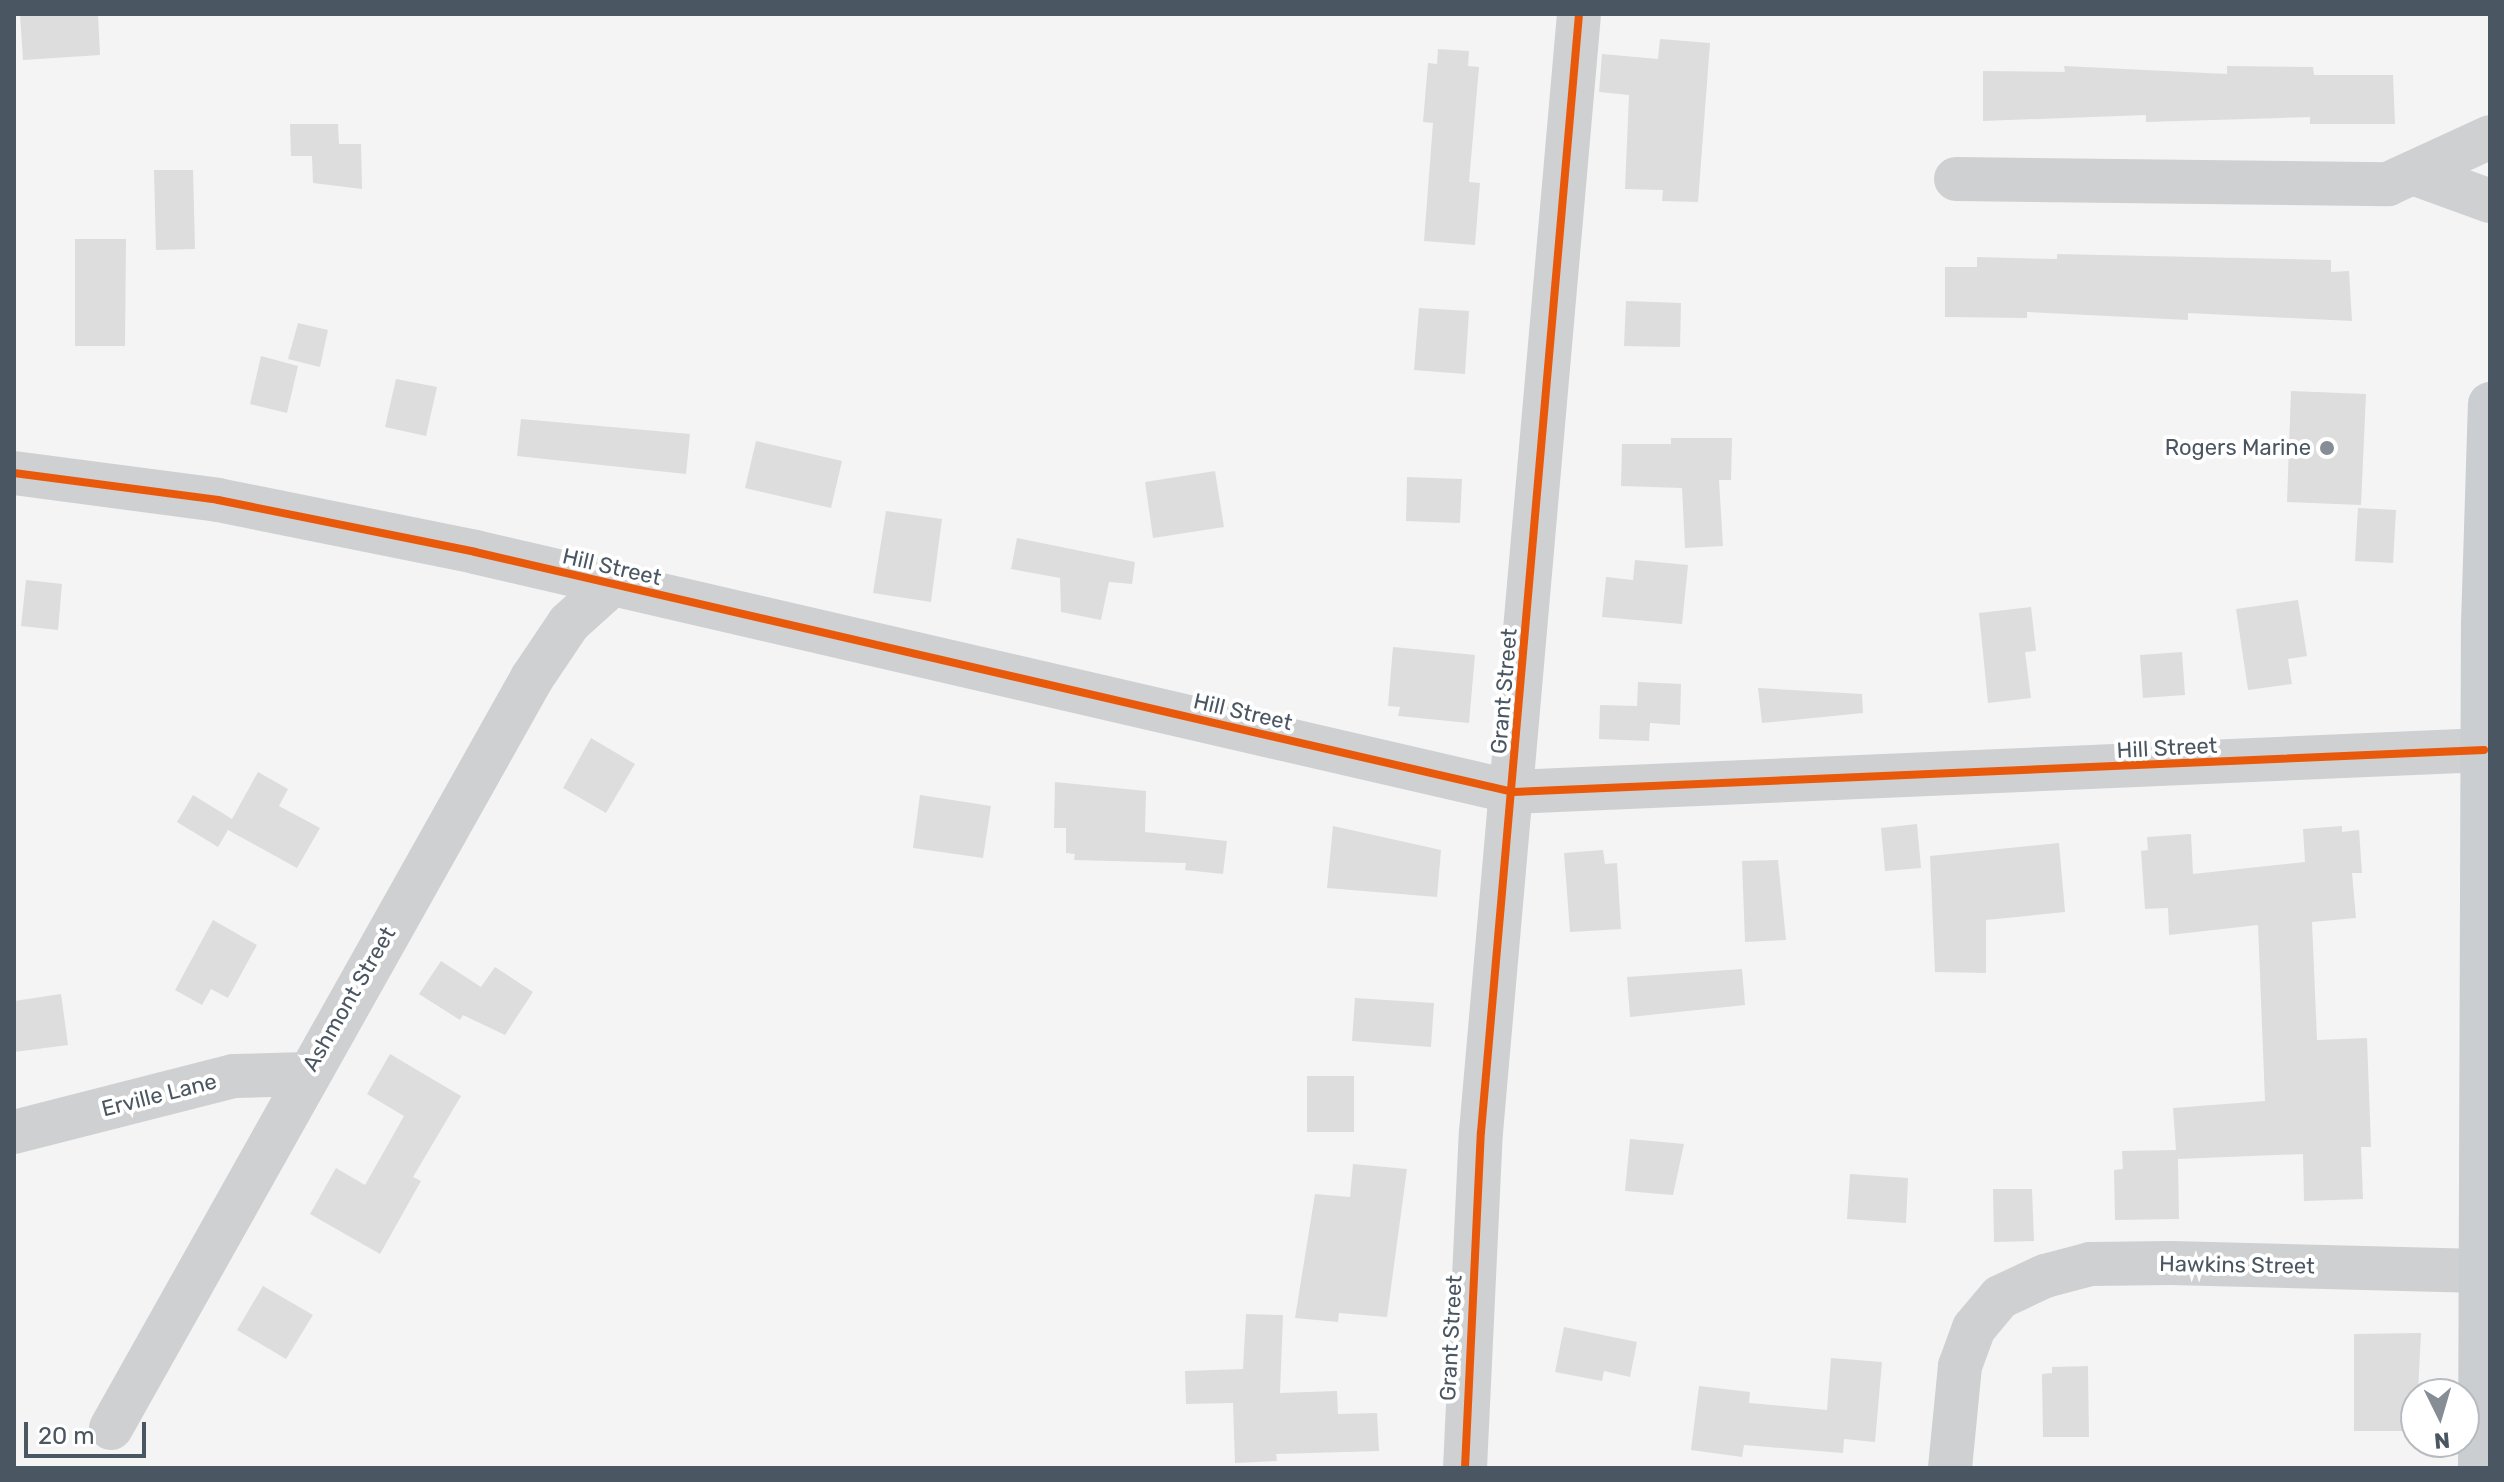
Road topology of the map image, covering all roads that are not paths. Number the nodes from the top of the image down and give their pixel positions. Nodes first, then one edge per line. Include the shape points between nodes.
1 (1579, 14) edge
2 (2490, 137) edge
3 (2413, 173) junction
4 (1956, 179) dead end
5 (2490, 201) edge
6 (2490, 408) edge
7 (2488, 454) edge
8 (14, 473) edge
9 (610, 586) junction
10 (2486, 731) edge
11 (1513, 792) junction
12 (2487, 799) edge
13 (2487, 1047) edge
14 (306, 1074) junction
15 (14, 1132) edge
16 (2481, 1271) junction
17 (111, 1428) dead end
18 (1465, 1468) edge
19 (1950, 1468) edge
20 (2480, 1468) edge

1 - 11 street, Grant Street
2 - 3 street
3 - 4 street via 2388,184
3 - 5 street
6 - 7 main road
7 - 10 main road
8 - 9 street, Hill Street via 218,500
9 - 11 street, Hill Street
9 - 14 street, Ashmont Street via 569,623 532,678
10 - 11 street, Hill Street
10 - 12 main road
11 - 18 street, Grant Street via 1481,1132
12 - 13 main road
13 - 16 main road
14 - 15 street, Erville Lane via 234,1076
14 - 17 street, Ashmont Street
16 - 19 street, Hawkins Street via 2090,1264 2000,1297 1974,1328 1960,1366
16 - 20 main road

